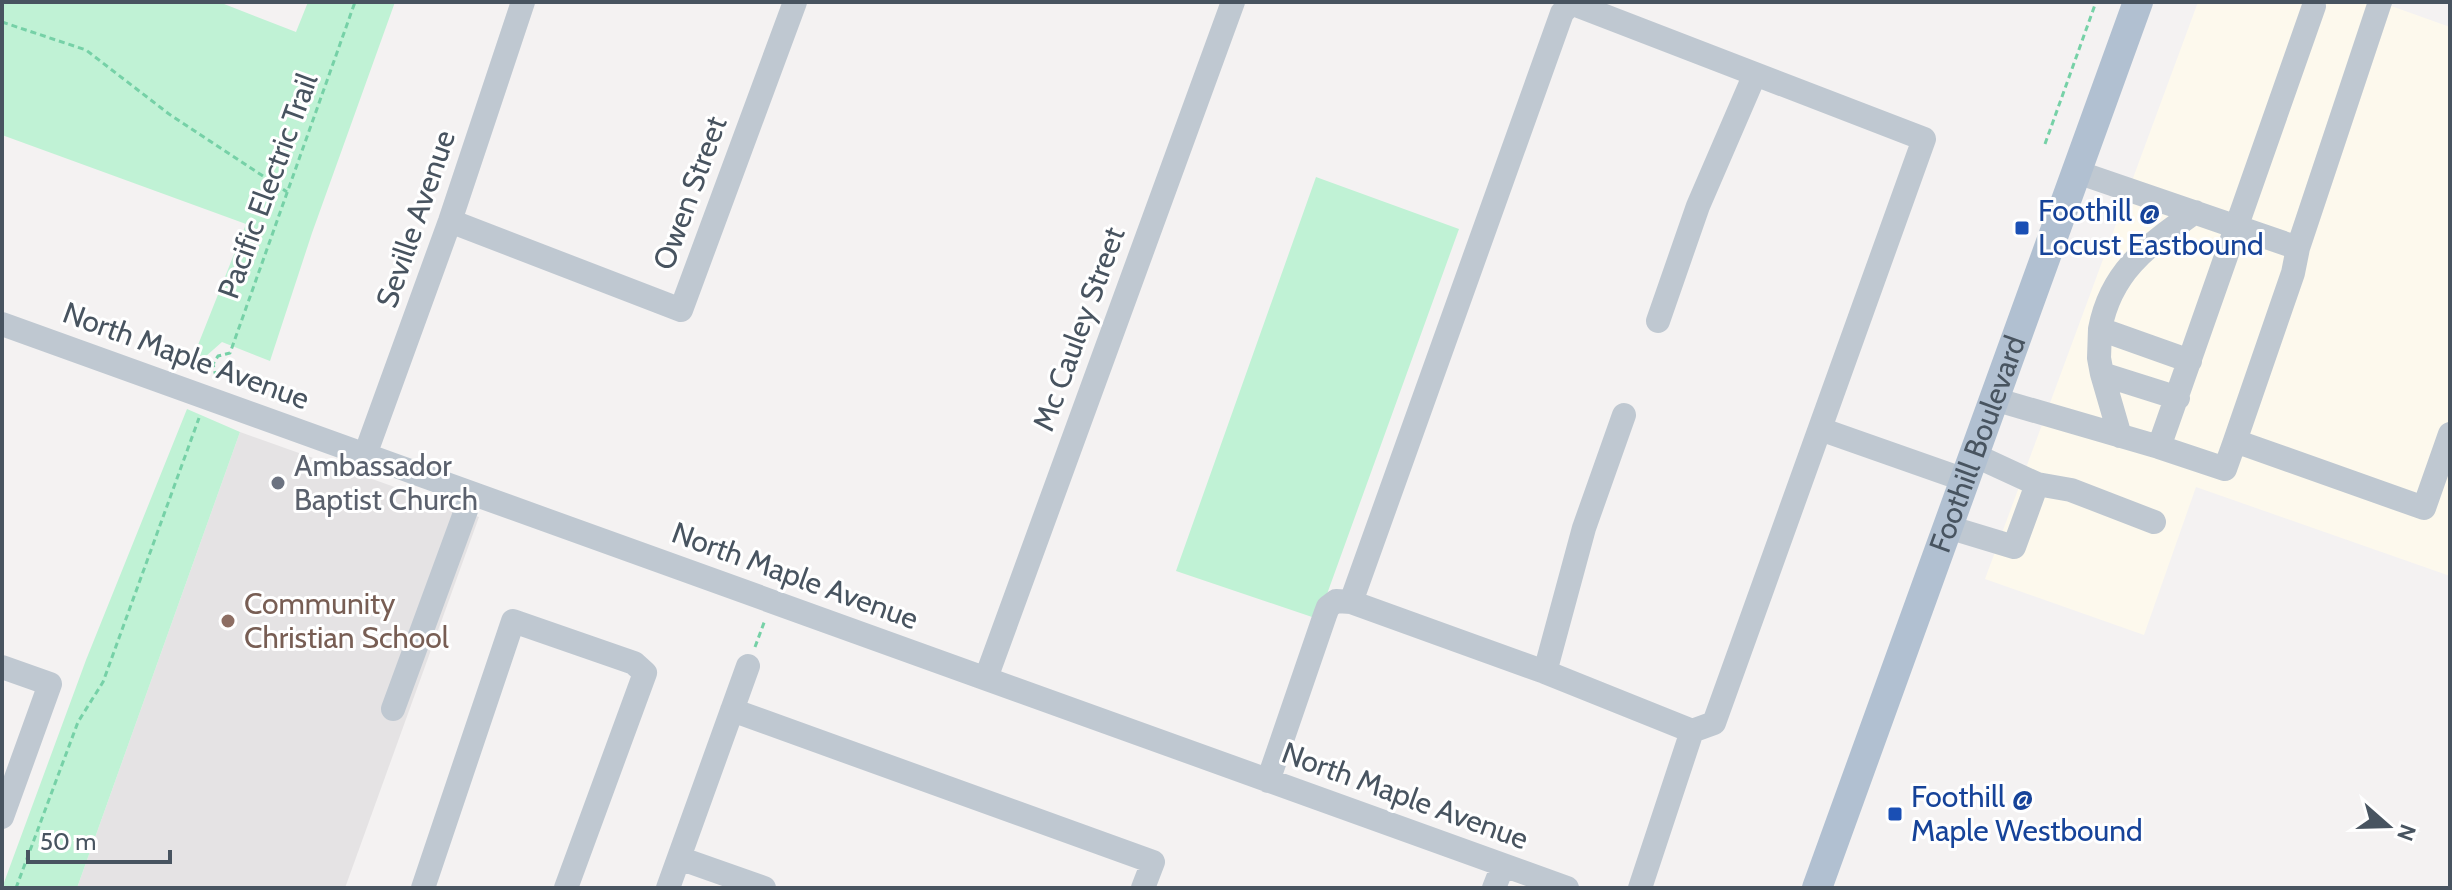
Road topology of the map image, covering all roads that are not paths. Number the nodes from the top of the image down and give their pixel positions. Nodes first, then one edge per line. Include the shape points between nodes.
1 (523, 2) edge
2 (795, 2) edge
3 (1233, 2) edge
4 (2138, 2) edge
5 (2380, 2) edge
6 (2314, 6) dead end
7 (1755, 74) junction
8 (2077, 172) junction
9 (2195, 212) junction
10 (450, 221) junction
11 (2236, 226) junction
12 (2298, 248) junction
13 (1658, 321) dead end
14 (2, 324) edge
15 (2100, 329) junction
16 (2190, 361) junction
17 (2102, 374) junction
18 (2178, 398) junction
19 (1994, 399) junction
20 (1624, 415) dead end
21 (1820, 429) junction
22 (2450, 434) edge
23 (2120, 436) junction
24 (2235, 441) junction
25 (2159, 447) junction
26 (365, 455) junction
27 (1969, 468) junction
28 (2037, 484) junction
29 (472, 494) junction
30 (2154, 522) dead end
31 (1948, 527) junction
32 (1351, 602) junction
33 (748, 666) road end
34 (2, 667) edge
35 (1545, 672) junction
36 (986, 678) junction
37 (393, 709) dead end
38 (732, 710) junction
39 (1692, 731) junction
40 (1268, 781) junction
41 (2, 817) edge
42 (679, 858) junction
43 (1509, 878) edge
44 (423, 888) edge
45 (566, 888) edge
46 (668, 888) edge
47 (764, 888) edge
48 (1143, 888) edge
49 (1567, 888) edge
50 (1640, 888) edge
51 (1817, 888) edge

1 - 10 street, Seville Avenue
2 - 10 street, Owen Street via 681,310
3 - 36 street, Mc Cauley Street
4 - 8 main road, Foothill Boulevard
5 - 12 street
6 - 11 street
7 - 13 street via 1698,206
7 - 21 street via 1924,139
7 - 32 street via 1571,3 1562,13
8 - 9 street
8 - 19 main road, Foothill Boulevard
9 - 11 street
9 - 15 street via 2145,247 2119,278
10 - 26 street, Seville Avenue
11 - 12 street
11 - 16 street
12 - 24 street
14 - 26 street, North Maple Avenue
15 - 16 street
15 - 17 street
16 - 18 street
17 - 18 street
17 - 23 street
18 - 25 street
19 - 23 street
19 - 27 main road, Foothill Boulevard
20 - 35 street via 1584,528
21 - 27 street
21 - 39 street via 1714,723
22 - 24 street via 2424,508
23 - 25 street
24 - 25 street via 2225,469
26 - 29 street, North Maple Avenue
27 - 28 street
27 - 31 main road, Foothill Boulevard
28 - 30 street via 2071,490
28 - 31 street via 2014,547
29 - 36 street, North Maple Avenue
29 - 37 street
31 - 51 main road, Foothill Boulevard
32 - 35 street
32 - 40 street via 1336,601 1328,607
33 - 38 street
34 - 41 street via 50,684
35 - 39 street
36 - 40 street, North Maple Avenue
38 - 42 street
38 - 48 street via 1153,862
39 - 50 street
40 - 43 street, North Maple Avenue
42 - 46 street
42 - 47 street
43 - 49 street, North Maple Avenue
44 - 45 street via 513,621 634,663 645,673

